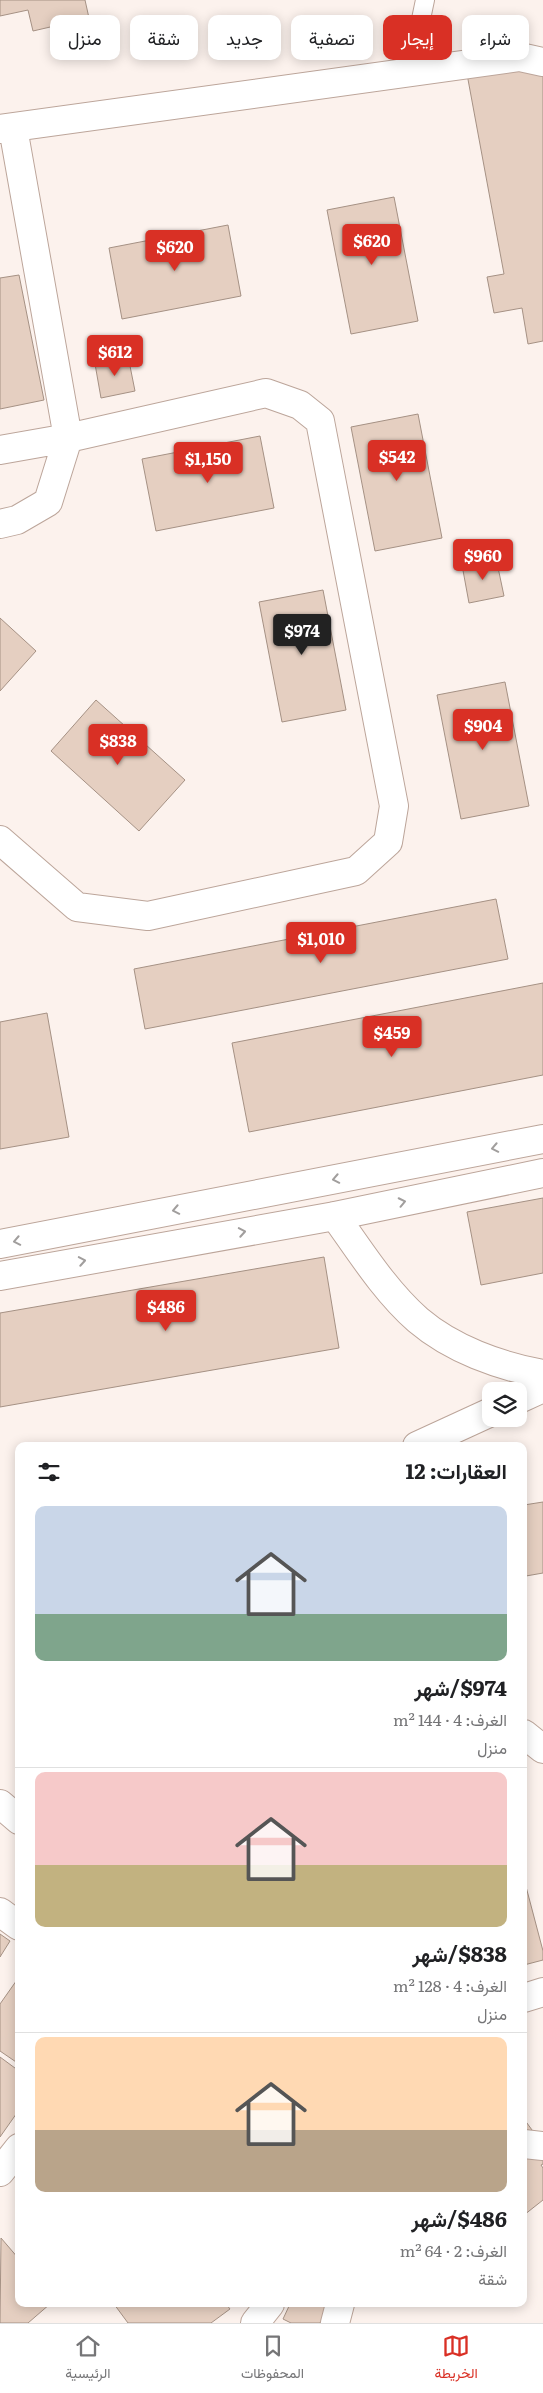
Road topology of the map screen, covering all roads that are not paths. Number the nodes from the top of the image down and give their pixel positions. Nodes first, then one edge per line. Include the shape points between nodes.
1 (425, 0) edge
2 (543, 62) edge
3 (410, 72) junction
4 (6, 129) edge
5 (68, 438) junction
6 (0, 450) edge
7 (0, 524) edge
8 (0, 840) edge
9 (543, 1139) edge
10 (543, 1173) edge
11 (335, 1216) junction
12 (0, 1244) edge
13 (0, 1276) edge
14 (543, 1374) edge
15 (543, 1388) edge
16 (527, 1396) edge
17 (482, 1416) edge
18 (427, 1442) edge
19 (527, 1736) edge
20 (543, 1749) edge
21 (0, 1804) edge
22 (15, 1817) edge
23 (0, 1912) edge
24 (15, 1923) edge
25 (543, 1992) edge
26 (527, 1997) edge
27 (527, 2144) edge
28 (543, 2146) edge
29 (15, 2153) edge
30 (0, 2172) edge
31 (268, 2307) edge
32 (339, 2307) edge
33 (255, 2323) edge
34 (335, 2323) edge

1 - 3 lane
2 - 3 street via 520,57
3 - 4 street
4 - 5 street
5 - 6 street
5 - 7 street via 48,502 17,520
5 - 8 street via 266,393 300,405 320,421 394,806 388,842 356,871 148,916 77,907
9 -> 12 street
11 -> 10 street
13 -> 11 street
11 - 14 street via 380,1279 419,1320 466,1350 511,1368
15 - 16 street
17 - 18 street
19 - 20 street
21 - 22 street
23 - 24 street
25 - 26 street
27 - 28 street
29 - 30 street
31 - 33 street
32 - 34 street

